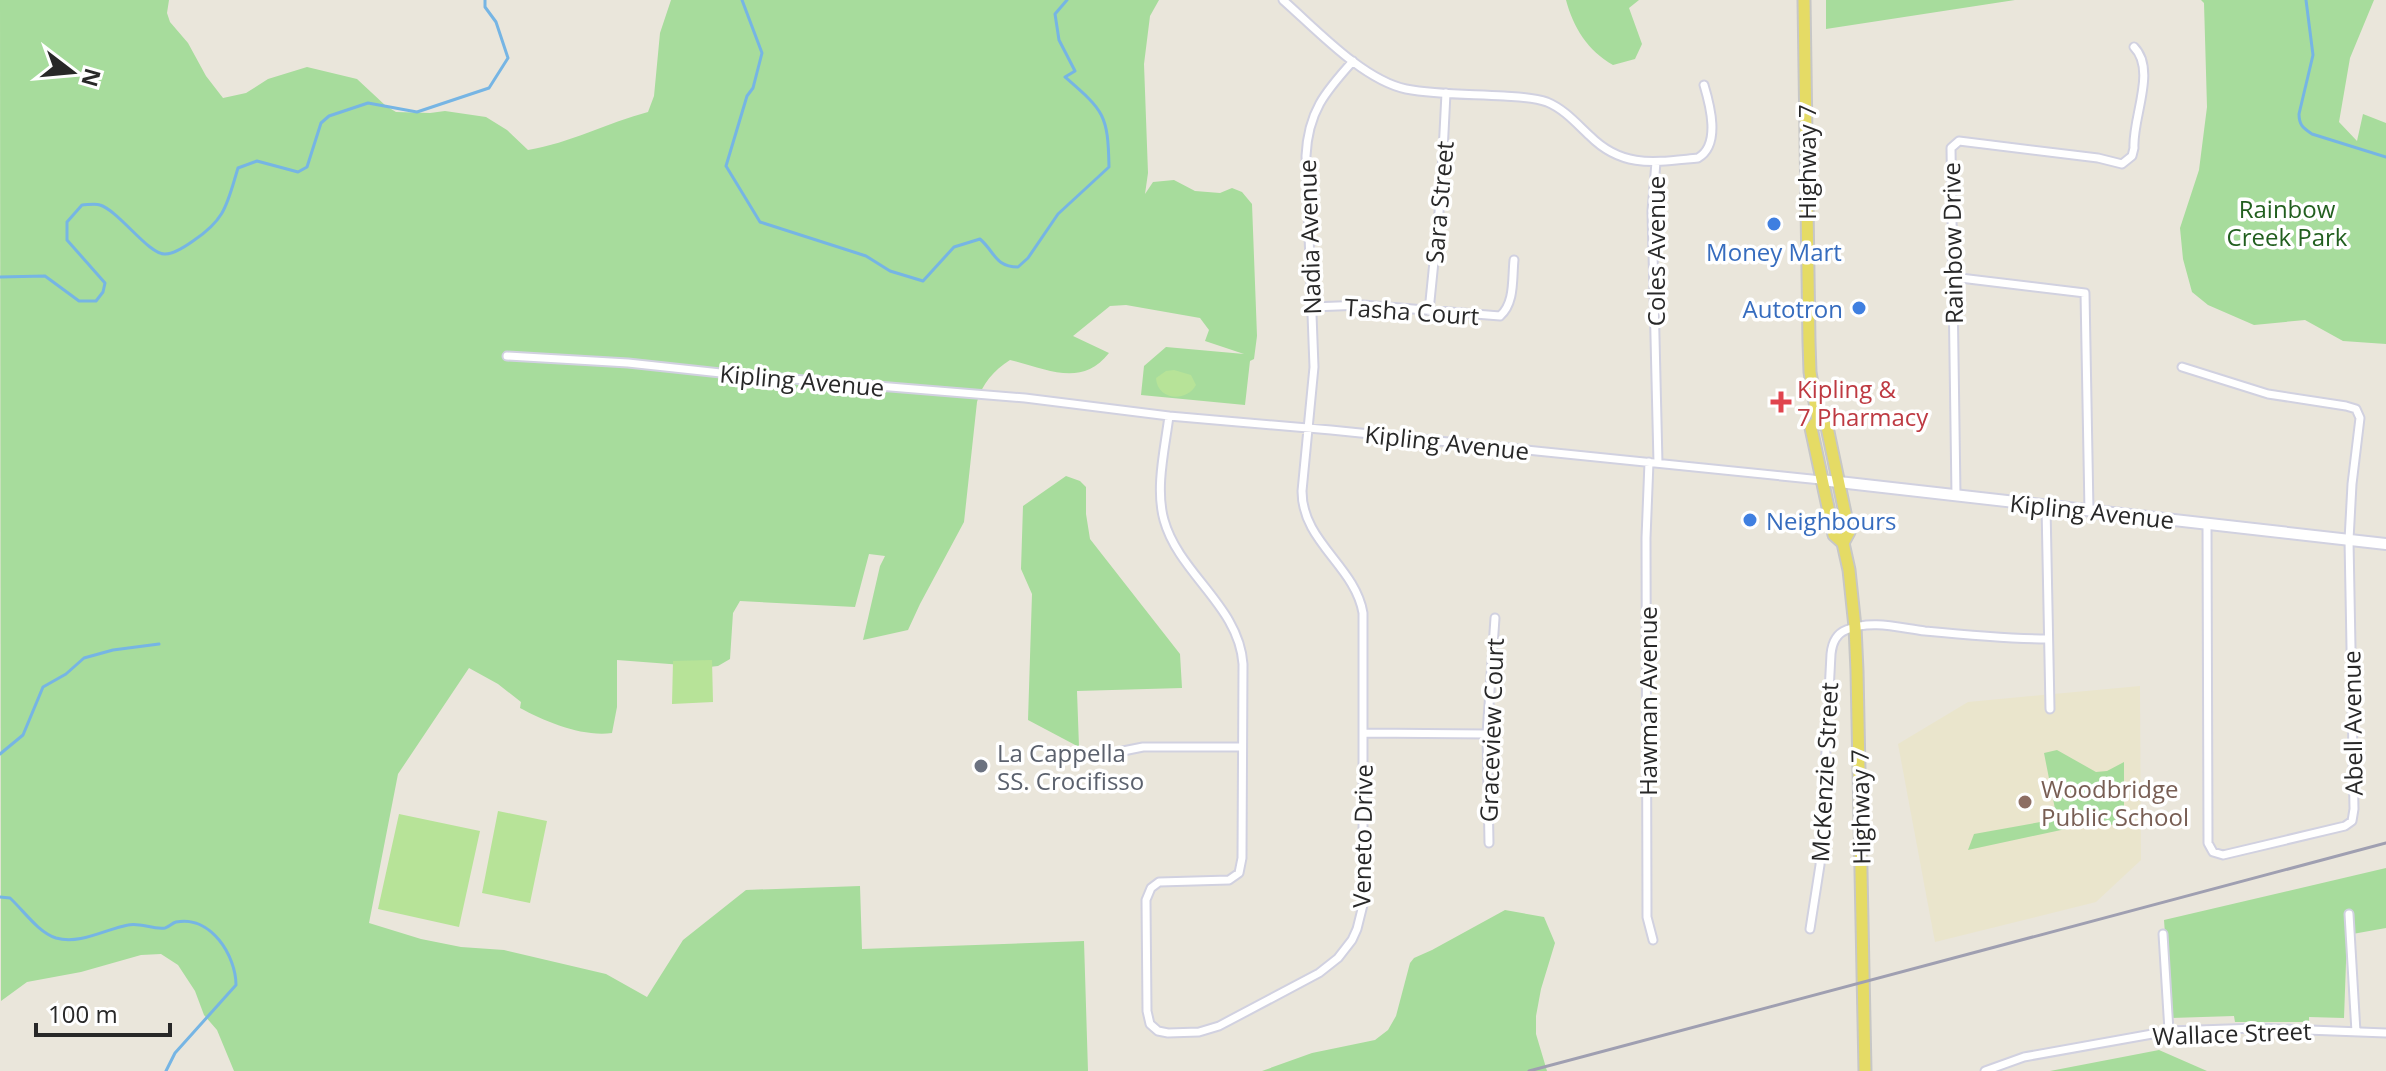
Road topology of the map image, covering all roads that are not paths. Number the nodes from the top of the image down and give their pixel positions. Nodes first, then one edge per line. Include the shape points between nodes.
1 (1283, 0) edge
2 (1804, 2) edge
3 (2134, 47) dead end
4 (1353, 61) junction
5 (1704, 85) dead end
6 (1446, 93) junction
7 (1656, 162) junction
8 (1514, 260) dead end
9 (1952, 277) junction
10 (1312, 307) junction
11 (1429, 311) junction
12 (507, 356) dead end
13 (2182, 367) dead end
14 (1169, 416) junction
15 (1818, 420) junction
16 (1309, 428) junction
17 (1654, 462) junction
18 (1821, 480) junction
19 (1839, 482) junction
20 (1956, 495) junction
21 (2046, 506) junction
22 (2089, 511) junction
23 (2207, 524) junction
24 (2349, 540) junction
25 (1843, 543) junction
26 (2386, 544) edge
27 (1495, 618) dead end
28 (1855, 627) junction
29 (2048, 639) junction
30 (2050, 709) dead end
31 (1364, 733) junction
32 (1487, 734) junction
33 (1242, 747) junction
34 (1108, 754) dead end
35 (1489, 843) dead end
36 (2349, 914) dead end
37 (1810, 929) dead end
38 (2163, 934) dead end
39 (1653, 940) dead end
40 (2169, 1031) junction
41 (2356, 1032) junction
42 (2386, 1033) edge
43 (1865, 1071) edge
44 (1985, 1071) edge

1 - 4 street
2 - 15 main road, Highway 7 via 1810,372
3 - 9 street, Rainbow Drive via 2145,67 2132,156 2122,164 1959,141 1951,148
4 - 6 street via 1396,86
4 - 10 street, Nadia Avenue via 1316,108 1307,134
5 - 7 street, Coles Avenue via 1710,104 1708,151 1698,158
6 - 7 street via 1548,103 1609,152 1631,161
6 - 11 street, Sara Street
7 - 17 street, Coles Avenue
8 - 11 street, Tasha Court via 1510,303 1500,316
9 - 20 street, Rainbow Drive
9 - 22 street via 2085,293
10 - 11 street, Tasha Court
10 - 16 street, Nadia Avenue
12 - 14 street, Kipling Avenue via 1025,398
13 - 24 street via 2268,394 2356,409 2360,418
14 - 16 street, Kipling Avenue
14 - 33 street, Veneto Drive via 1162,513 1176,547 1239,640
15 - 18 main road, Highway 7 via 1811,428
15 - 19 main road, Highway 7 via 1827,427
16 - 17 street, Kipling Avenue
16 - 31 street, Veneto Drive via 1304,510 1362,606
17 - 18 street, Kipling Avenue
17 - 39 street, Hawman Avenue via 1646,538 1647,917
18 - 19 street, Kipling Avenue
18 - 25 main road, Highway 7 via 1834,535
19 - 20 street, Kipling Avenue
19 - 25 main road, Highway 7 via 1849,532
20 - 21 street, Kipling Avenue
21 - 22 street, Kipling Avenue
21 - 29 street
22 - 23 street, Kipling Avenue
23 - 24 street, Kipling Avenue
23 - 24 street, Abell Avenue via 2208,843 2223,855 2352,821
24 - 26 street, Kipling Avenue
25 - 28 main road, Highway 7
27 - 32 street, Graceview Court
28 - 29 street
28 - 37 street, McKenzie Street via 1838,635 1832,645 1820,865
28 - 43 main road, Highway 7
29 - 30 street
31 - 32 street
31 - 33 street, Veneto Drive via 1363,905 1346,949 1319,973 1219,1026 1199,1032 1158,1031 1148,1018 1147,893 1159,882 1229,880 1239,873
32 - 35 street, Graceview Court
33 - 34 street via 1143,747
36 - 41 street
38 - 40 street
40 - 41 street, Wallace Street
40 - 44 street, Wallace Street via 2024,1057
41 - 42 street, Wallace Street

